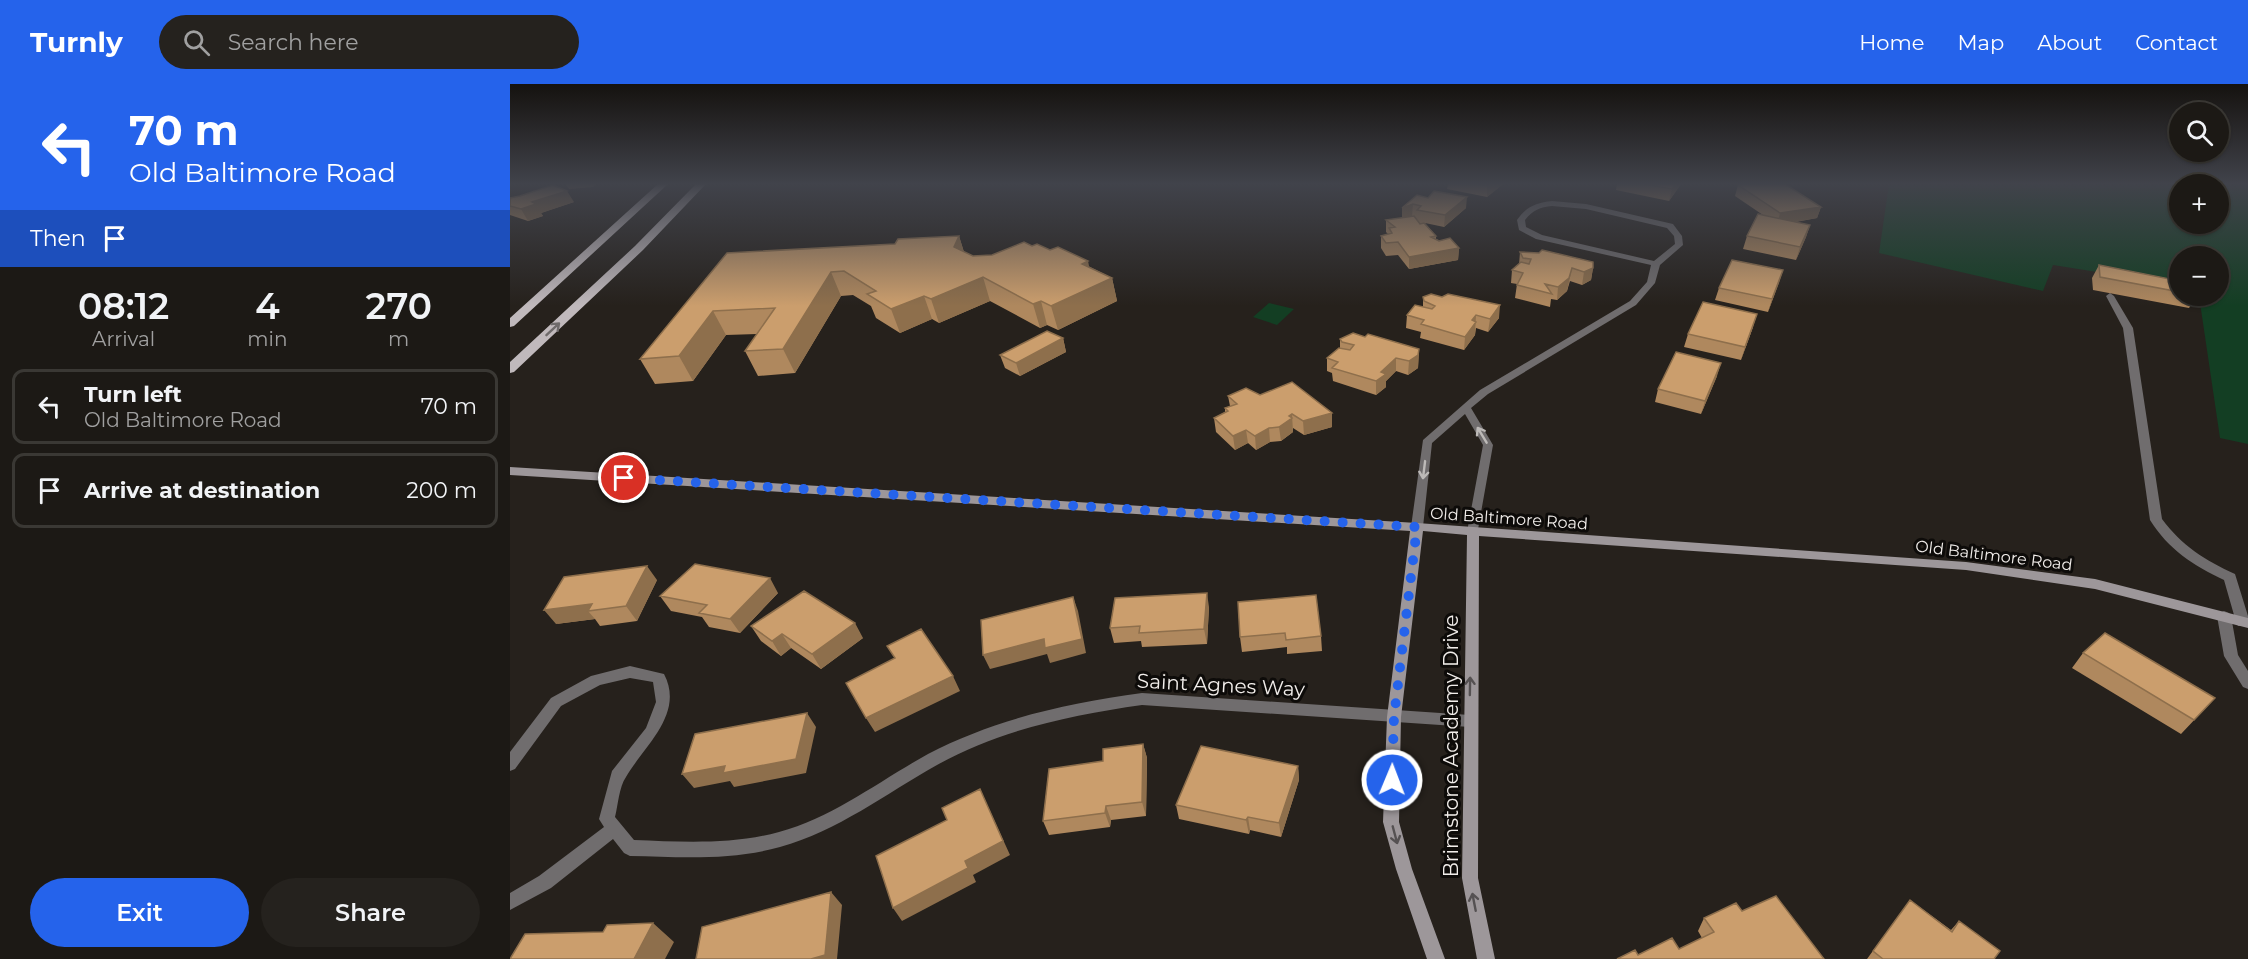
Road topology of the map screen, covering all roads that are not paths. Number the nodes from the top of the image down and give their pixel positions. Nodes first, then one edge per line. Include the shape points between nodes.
1 (618, 225) edge
2 (661, 225) edge
3 (1522, 225) edge
4 (1664, 225) edge
5 (1656, 264) junction
6 (2110, 296) dead end
7 (510, 324) edge
8 (510, 369) edge
9 (1466, 408) junction
10 (510, 471) edge
11 (1417, 527) junction
12 (1473, 532) junction
13 (2224, 616) junction
14 (2246, 623) edge
15 (2248, 683) edge
16 (1394, 717) junction
17 (1470, 721) junction
18 (510, 764) edge
19 (614, 829) junction
20 (510, 902) edge
21 (1436, 959) edge
22 (1486, 959) edge

1 - 7 main road
8 -> 2 main road
3 - 5 street via 1539,237
4 - 5 street via 1678,236 1679,245
5 - 9 street via 1651,283 1633,303 1484,392
6 - 14 street via 2128,328 2156,520 2167,538 2201,565 2230,577
9 -> 11 street via 1427,442
12 -> 9 street via 1488,445
10 - 11 street, Old Baltimore Road
11 - 12 street, Old Baltimore Road
11 - 16 street
12 - 13 street, Old Baltimore Road via 1966,566 2095,584
17 -> 12 street, Brimstone Academy Drive
13 - 14 street, Old Baltimore Road
13 - 15 street via 2231,656
16 - 17 street, Saint Agnes Way
16 - 19 street, Saint Agnes Way via 1142,699 1090,705 1012,726 935,758 830,822 780,840 735,849 630,848
16 -> 21 street via 1391,822
22 -> 17 street, Brimstone Academy Drive via 1470,879
18 - 19 street via 556,702 596,681 630,672 659,678 663,702 652,731 617,776 607,819
19 - 20 street via 545,882

